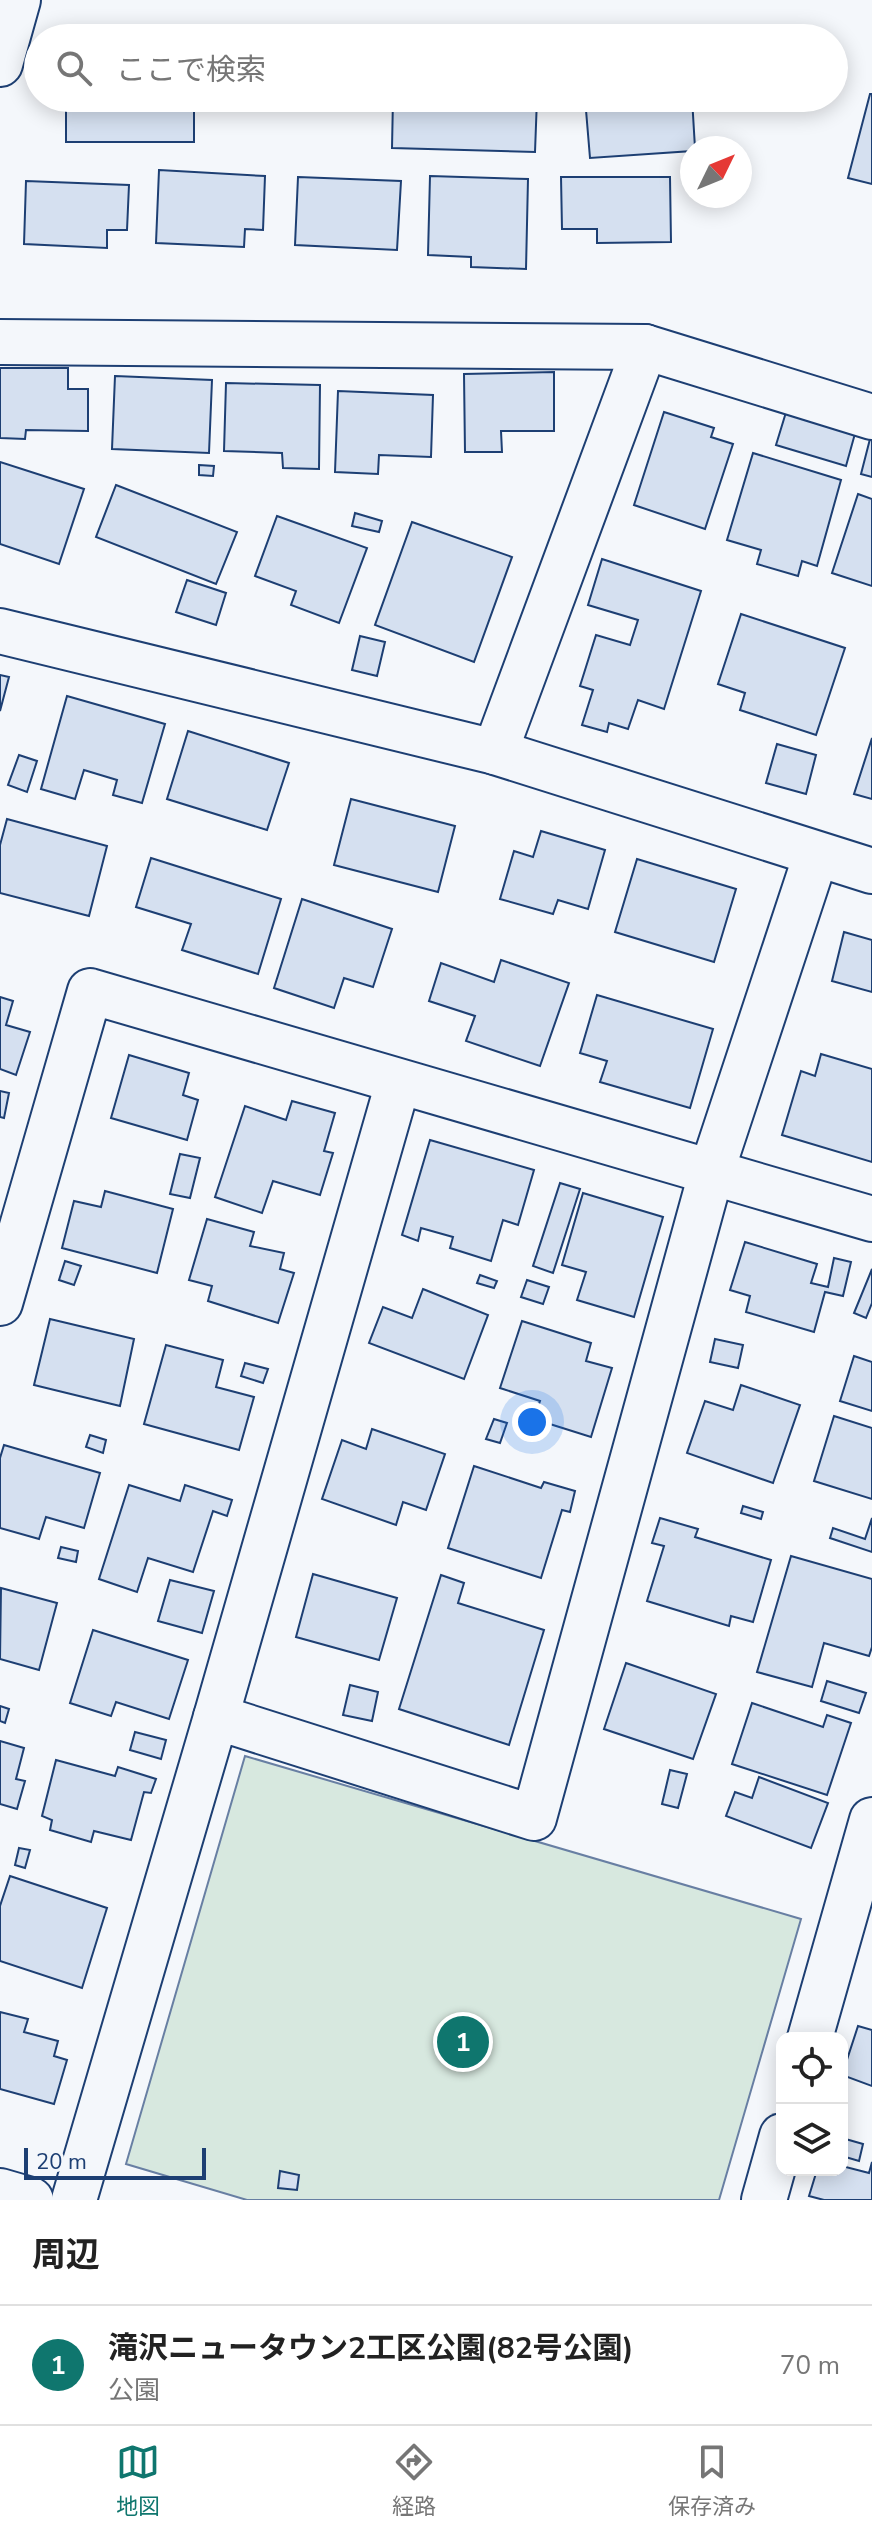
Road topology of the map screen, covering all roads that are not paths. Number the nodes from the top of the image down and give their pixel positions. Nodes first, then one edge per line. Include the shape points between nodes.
1 (18, 0) edge
2 (0, 64) edge
3 (0, 342) edge
4 (645, 347) junction
5 (872, 417) edge
6 (0, 631) edge
7 (495, 752) junction
8 (816, 855) junction
9 (872, 871) edge
10 (398, 1083) junction
11 (712, 1170) junction
12 (872, 1219) edge
13 (0, 1303) edge
14 (216, 1717) junction
15 (872, 1820) edge
16 (812, 2032) edge
17 (776, 2157) edge
18 (0, 2191) edge
19 (31, 2200) edge
20 (74, 2200) edge
21 (764, 2200) edge

1 - 2 street
3 - 4 street
4 - 5 street
4 - 7 street
6 - 7 street
7 - 8 street
8 - 9 street
8 - 11 street
10 - 11 street
10 - 13 street via 90,991
10 - 14 street
11 - 12 street
11 - 14 street via 534,1818
14 - 20 street
15 - 16 street
17 - 21 street
18 - 19 street

